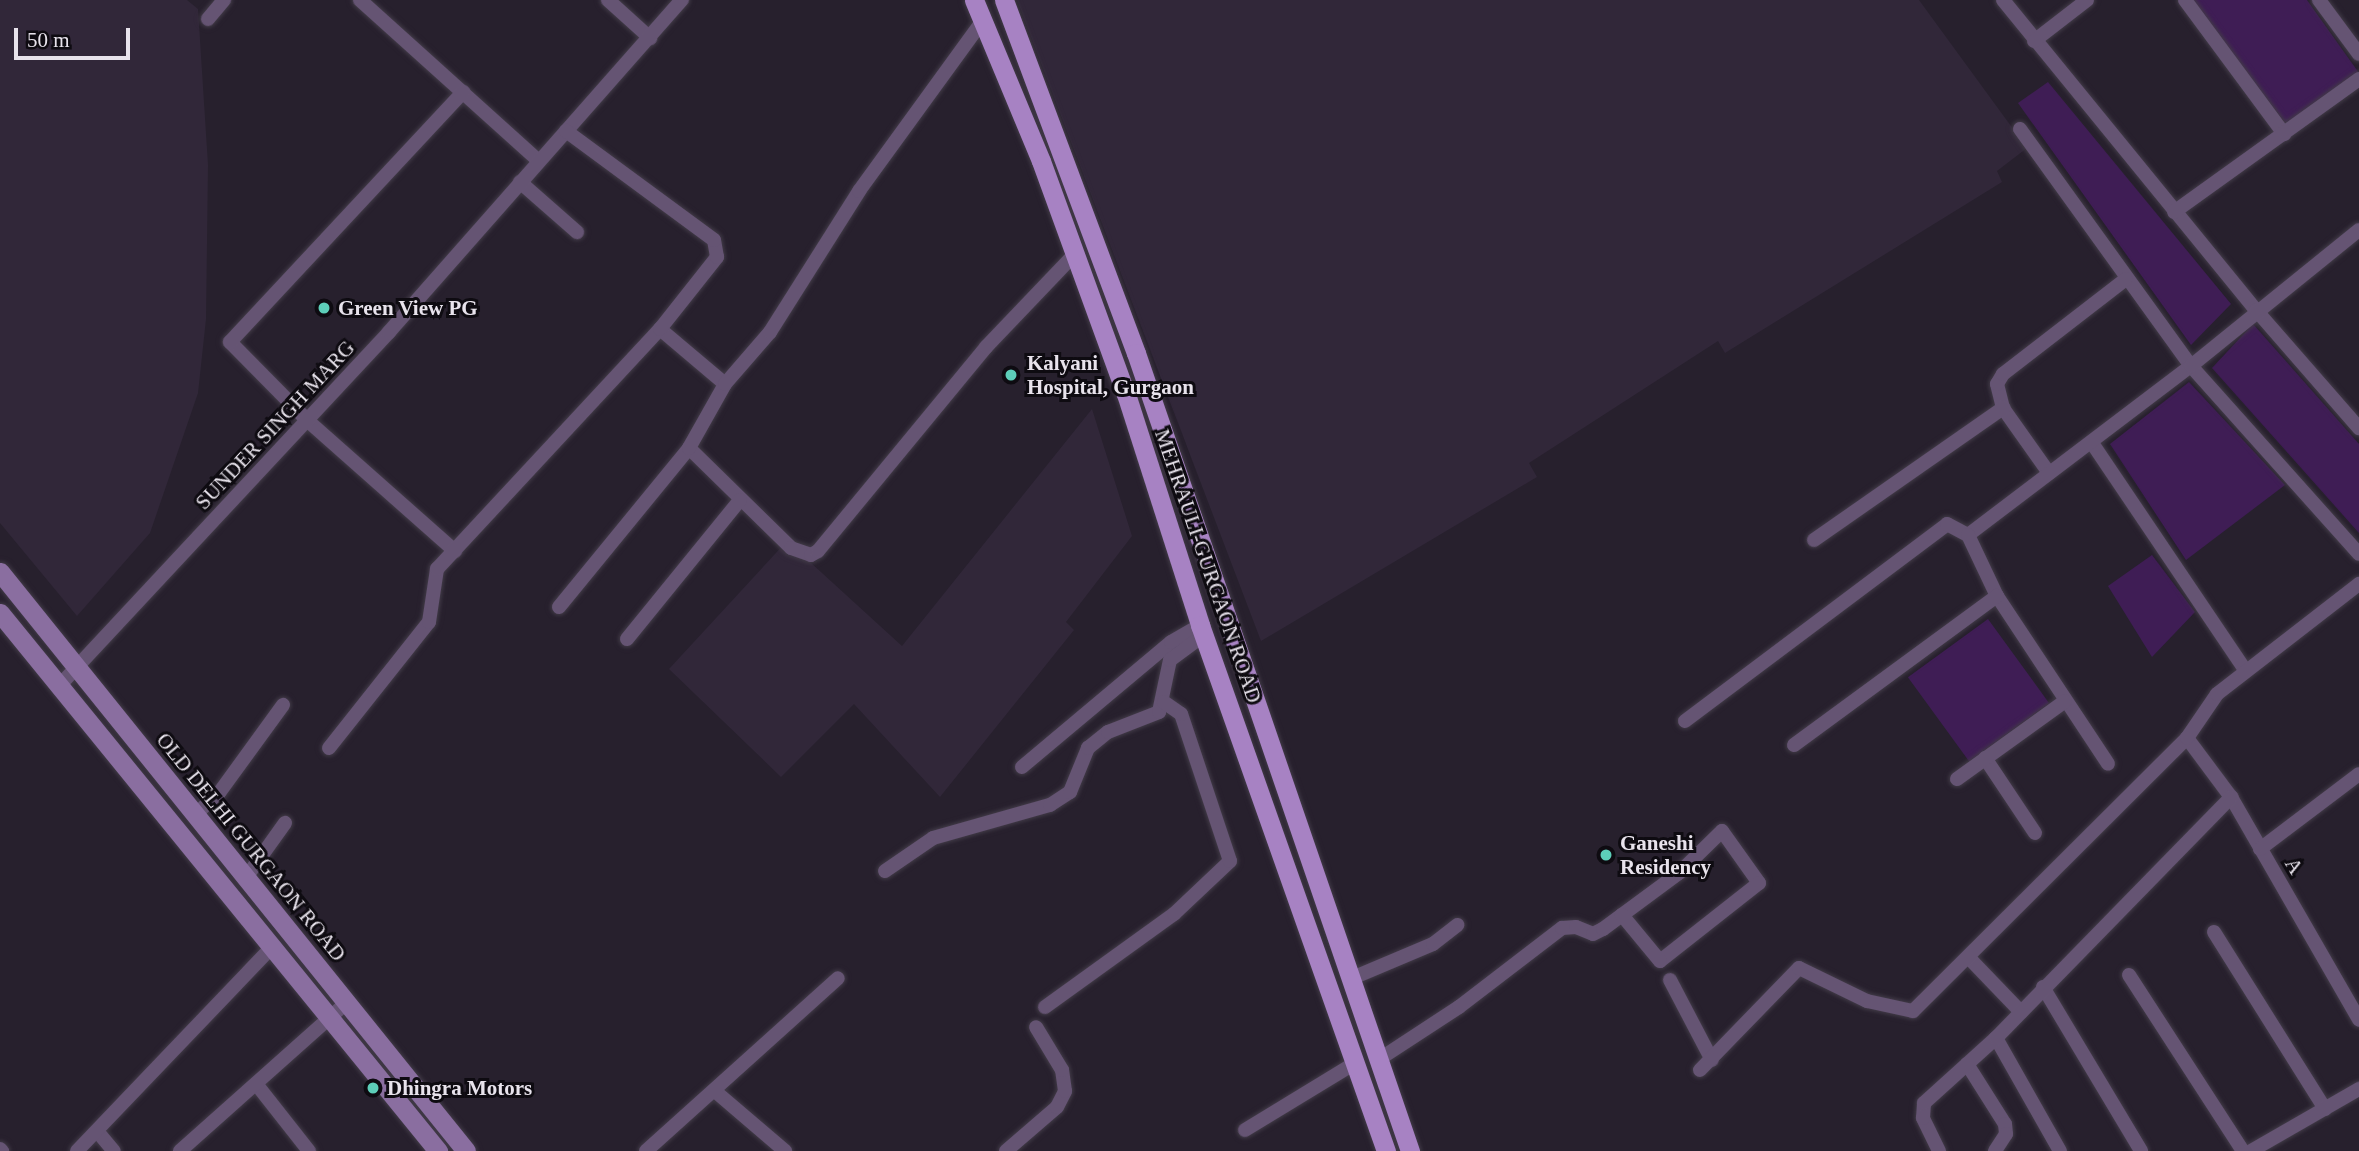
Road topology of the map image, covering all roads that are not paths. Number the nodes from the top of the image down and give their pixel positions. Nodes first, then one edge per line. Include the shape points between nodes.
1 (224, 0) edge
2 (360, 0) edge
3 (608, 0) edge
4 (682, 0) edge
5 (974, 0) edge
6 (1004, 0) edge
7 (2003, 0) edge
8 (2087, 0) edge
9 (2185, 0) edge
10 (2319, 0) edge
11 (208, 19) dead end
12 (982, 22) junction
13 (650, 38) junction
14 (2034, 41) junction
15 (2359, 54) edge
16 (2359, 79) edge
17 (463, 92) junction
18 (2020, 129) dead end
19 (566, 131) junction
20 (2284, 134) junction
21 (538, 160) junction
22 (520, 181) junction
23 (2174, 212) junction
24 (2359, 230) edge
25 (578, 232) dead end
26 (1075, 254) junction
27 (2126, 279) junction
28 (2256, 310) junction
29 (660, 329) junction
30 (2191, 366) junction
31 (725, 384) junction
32 (2003, 408) junction
33 (308, 421) junction
34 (2359, 428) edge
35 (2092, 443) junction
36 (689, 448) junction
37 (2049, 473) junction
38 (740, 500) junction
39 (1968, 535) junction
40 (1814, 540) dead end
41 (455, 551) junction
42 (2359, 554) edge
43 (0, 572) edge
44 (2359, 584) edge
45 (1997, 596) junction
46 (559, 607) dead end
47 (1220, 607) junction
48 (2, 622) edge
49 (1201, 624) junction
50 (627, 639) dead end
51 (78, 668) junction
52 (2245, 670) junction
53 (61, 684) junction
54 (2065, 701) junction
55 (1164, 702) junction
56 (283, 705) dead end
57 (1685, 721) dead end
58 (2187, 738) junction
59 (1794, 745) dead end
60 (329, 748) dead end
61 (1985, 758) junction
62 (2108, 764) dead end
63 (1022, 767) dead end
64 (2354, 777) edge
65 (1957, 779) dead end
66 (2359, 794) edge
67 (2231, 797) junction
68 (195, 815) junction
69 (285, 823) dead end
70 (2035, 834) dead end
71 (2260, 849) junction
72 (885, 871) dead end
73 (245, 879) junction
74 (1622, 915) junction
75 (1457, 925) dead end
76 (2214, 932) dead end
77 (272, 947) junction
78 (1969, 958) junction
79 (2129, 975) dead end
80 (838, 978) dead end
81 (1350, 979) junction
82 (1670, 980) dead end
83 (2043, 987) junction
84 (347, 1002) junction
85 (1045, 1007) dead end
86 (2021, 1012) junction
87 (330, 1018) junction
88 (2359, 1020) edge
89 (1035, 1027) dead end
90 (1996, 1038) junction
91 (1378, 1060) junction
92 (1712, 1060) junction
93 (1355, 1063) junction
94 (1967, 1064) junction
95 (1700, 1070) dead end
96 (257, 1085) junction
97 (2359, 1089) edge
98 (716, 1092) junction
99 (2325, 1109) junction
100 (1245, 1130) dead end
101 (97, 1131) junction
102 (1408, 1144) edge
103 (1385, 1149) edge
104 (77, 1151) edge
105 (114, 1151) edge
106 (180, 1151) edge
107 (309, 1151) edge
108 (438, 1151) edge
109 (466, 1151) edge
110 (646, 1151) edge
111 (785, 1151) edge
112 (1006, 1151) edge
113 (1939, 1151) edge
114 (1995, 1151) edge
115 (2060, 1151) edge
116 (2141, 1151) edge
117 (2243, 1151) edge
118 (2251, 1151) edge

1 - 11 street
2 - 17 street
3 - 13 street
4 - 13 street, SUNDER SINGH MARG
5 - 12 main road, MEHRAULI-GURGAON ROAD
6 - 47 main road, MEHRAULI-GURGAON ROAD via 1143,371
7 - 14 street
8 - 14 street
9 - 20 street
10 - 15 street
12 - 26 main road, MEHRAULI-GURGAON ROAD
12 - 31 street via 859,191 770,332
13 - 19 street, SUNDER SINGH MARG
14 - 23 street
16 - 20 street
17 - 21 street
17 - 33 street via 230,342
18 - 27 street
19 - 21 street, SUNDER SINGH MARG
19 - 29 street via 714,240 717,257
20 - 23 street
21 - 22 street, SUNDER SINGH MARG
22 - 25 street
22 - 33 street, SUNDER SINGH MARG
23 - 28 street
24 - 28 street
26 - 38 street via 986,347 818,551 811,555 791,548
26 - 49 main road, MEHRAULI-GURGAON ROAD
27 - 30 street
27 - 32 street via 2003,374 1997,398
28 - 30 street
28 - 34 street
29 - 31 street
29 - 41 street
30 - 35 street
30 - 42 street
31 - 36 street
32 - 37 street
32 - 40 street
33 - 41 street
33 - 51 street, SUNDER SINGH MARG
35 - 37 street
35 - 52 street
36 - 38 street
36 - 46 street
37 - 39 street
38 - 50 street
39 - 45 street
39 - 57 street via 1947,524
41 - 60 street via 437,569 429,622
43 - 51 main road, OLD DELHI GURGAON ROAD
44 - 52 street
45 - 54 street
45 - 59 street
47 - 49 main road
47 - 81 main road, MEHRAULI-GURGAON ROAD
48 - 53 main road
49 - 55 street via 1170,660 1163,678
49 - 63 street via 1171,642
49 - 93 main road, MEHRAULI-GURGAON ROAD
51 - 53 street, SUNDER SINGH MARG
51 - 68 main road, OLD DELHI GURGAON ROAD
52 - 58 street via 2206,707
53 - 77 main road
54 - 61 street
54 - 62 street
55 - 72 street via 1159,712 1108,732 1088,748 1070,792 1050,805 933,838
55 - 85 street via 1181,714 1230,861 1174,914
56 - 68 street via 219,793
58 - 67 street, A
58 - 78 street
61 - 65 street
61 - 70 street
64 - 66 street
64 - 71 street
67 - 71 street, A
67 - 83 street
68 - 73 main road, OLD DELHI GURGAON ROAD
69 - 73 street
71 - 88 street, A
73 - 84 main road, OLD DELHI GURGAON ROAD
74 - 74 street via 1679,873 1722,831 1759,883 1660,961
74 - 91 street via 1597,933 1576,926 1562,928 1459,1007
75 - 81 street via 1433,944
76 - 99 street
77 - 87 main road
77 - 101 street
78 - 86 street
78 - 92 street via 1913,1011 1867,1001 1799,968
79 - 117 street
80 - 98 street
81 - 91 main road, MEHRAULI-GURGAON ROAD
82 - 92 street
83 - 86 street
83 - 116 street
84 - 87 street
84 - 109 main road, OLD DELHI GURGAON ROAD
86 - 90 street
87 - 96 street
87 - 108 main road
89 - 112 street via 1062,1070 1065,1091 1056,1107
90 - 94 street
90 - 115 street
91 - 102 main road, MEHRAULI-GURGAON ROAD
92 - 95 street
93 - 100 street
93 - 103 main road, MEHRAULI-GURGAON ROAD
94 - 113 street via 1924,1103 1923,1118
94 - 114 street via 2005,1124 2006,1135
96 - 106 street
96 - 107 street
97 - 99 street
98 - 110 street
98 - 111 street
99 - 118 street
101 - 104 street
101 - 105 street
102 - 103 main road

